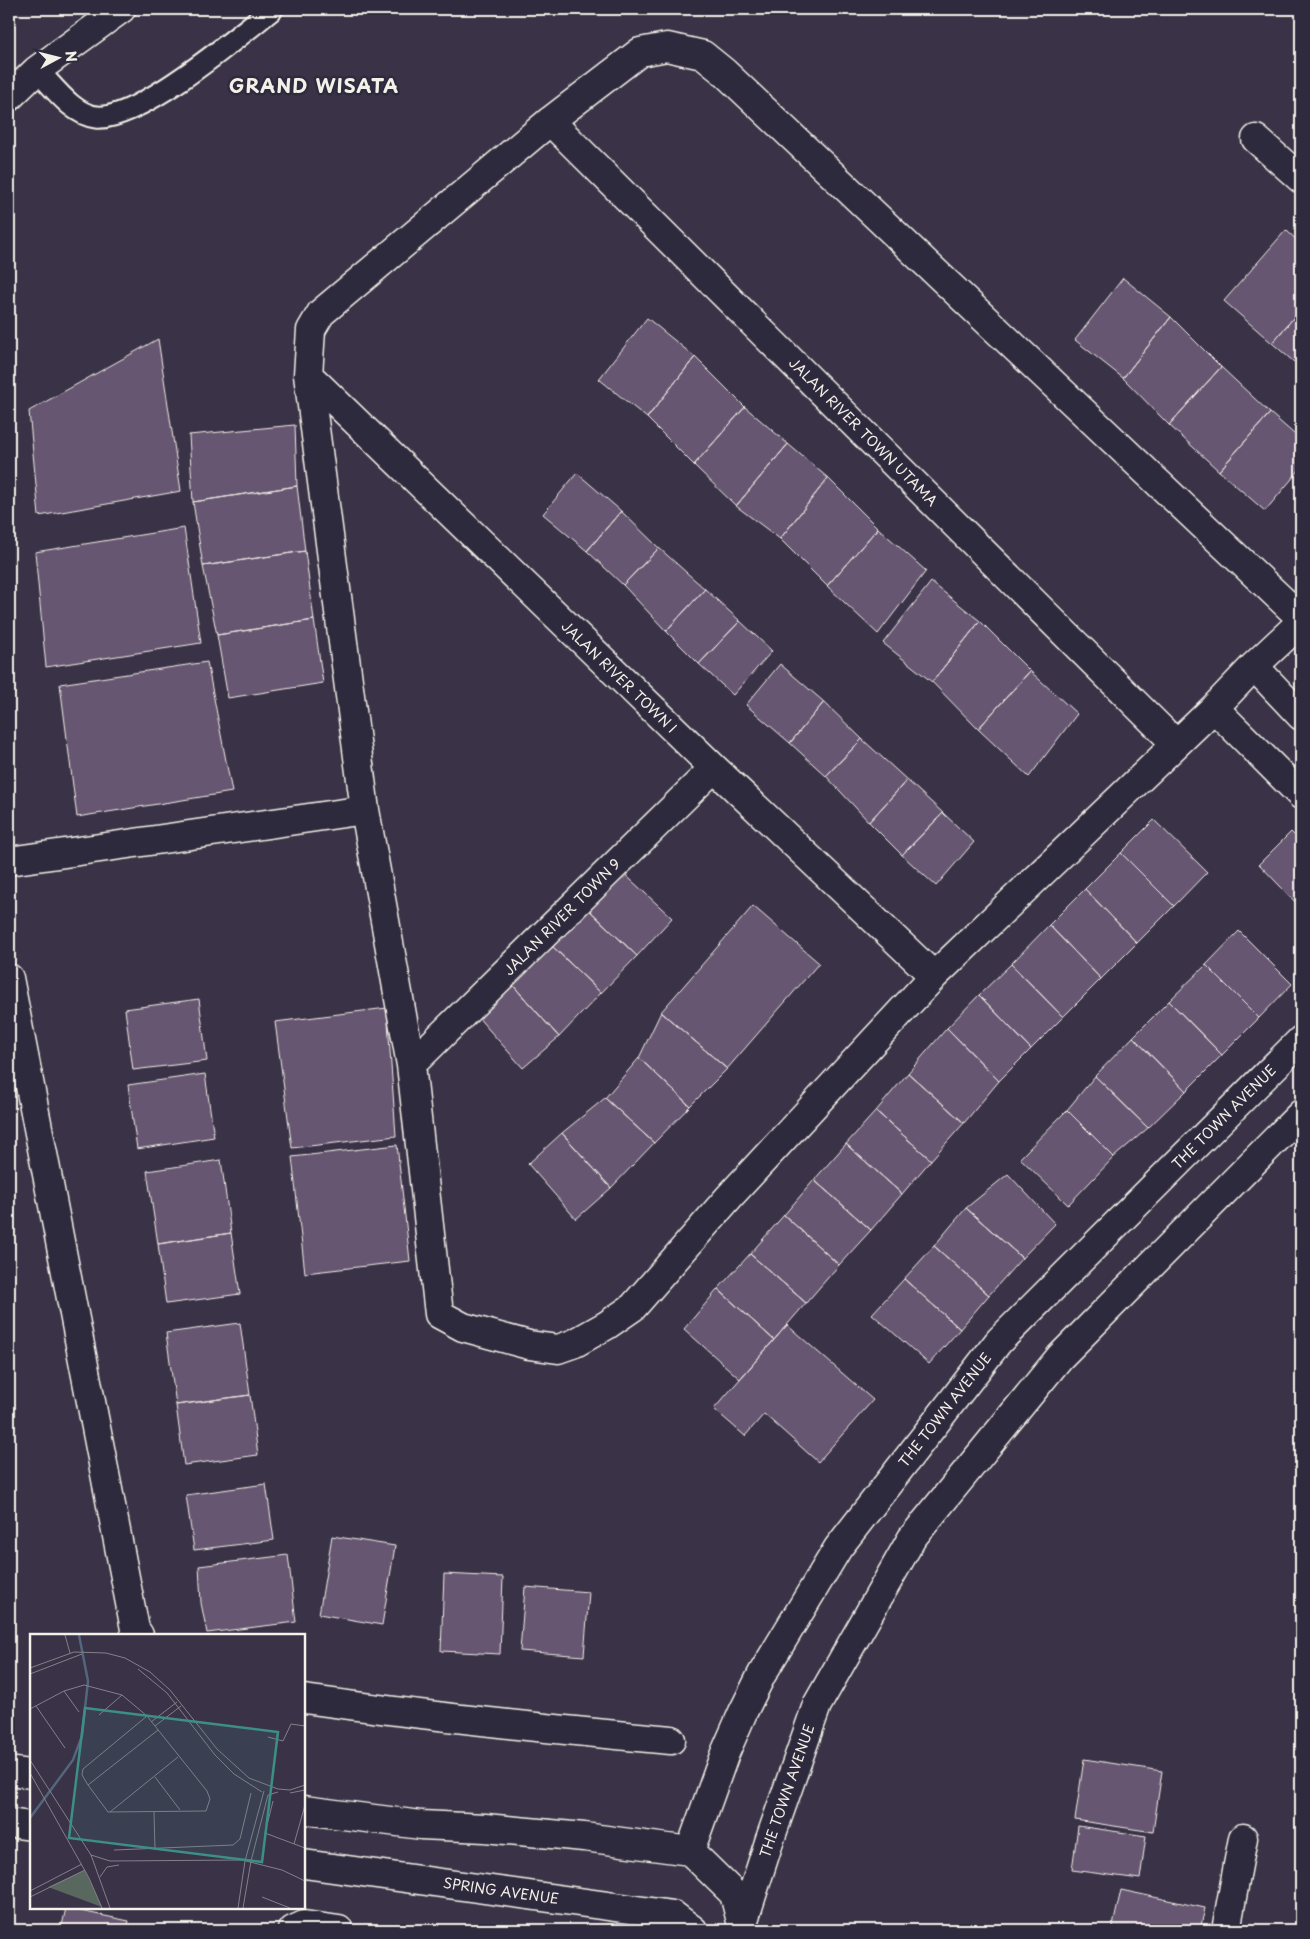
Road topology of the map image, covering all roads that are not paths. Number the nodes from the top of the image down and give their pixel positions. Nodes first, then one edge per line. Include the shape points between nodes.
1 (121, 9) edge
2 (272, 9) edge
3 (38, 70) junction
4 (9, 97) edge
5 (550, 122) junction
6 (1256, 139) dead end
7 (1301, 179) edge
8 (308, 376) junction
9 (1301, 620) edge
10 (1254, 666) junction
11 (1214, 708) junction
12 (1301, 716) edge
13 (1175, 743) junction
14 (714, 768) junction
15 (1301, 795) edge
16 (365, 810) junction
17 (9, 861) edge
18 (934, 976) junction
19 (9, 978) edge
20 (1301, 1040) edge
21 (411, 1065) junction
22 (1301, 1114) edge
23 (138, 1634) edge
24 (305, 1699) edge
25 (671, 1740) dead end
26 (9, 1771) edge
27 (30, 1774) edge
28 (305, 1810) edge
29 (9, 1824) edge
30 (30, 1826) edge
31 (1243, 1838) dead end
32 (690, 1851) junction
33 (305, 1864) edge
34 (743, 1927) edge
35 (293, 1930) edge
36 (340, 1930) edge
37 (693, 1930) edge
38 (1226, 1930) edge

1 - 3 street
2 - 3 lane via 204,64 130,110 112,115 96,117 75,109
3 - 4 street
5 - 8 street via 321,313 311,330
5 - 9 street via 640,52 667,47 703,55
5 - 13 street, JALAN RIVER TOWN UTAMA
6 - 7 street
8 - 14 street, JALAN RIVER TOWN I
8 - 16 street
9 - 10 street
10 - 11 street
10 - 12 street
11 - 13 street
11 - 15 street
13 - 18 street
14 - 18 street, JALAN RIVER TOWN I
14 - 21 street, JALAN RIVER TOWN 9
16 - 17 street
16 - 21 street
18 - 21 street via 730,1196 633,1307 575,1343 558,1349 529,1345 463,1327 439,1314
19 - 23 street
20 - 32 street, THE TOWN AVENUE via 999,1341 838,1548 762,1674 743,1712
22 - 34 street, THE TOWN AVENUE via 1060,1357 912,1538 817,1705 768,1842
24 - 25 street via 404,1713
26 - 27 street
28 - 32 street
29 - 30 street
31 - 38 street
32 - 34 street via 734,1894
33 - 37 street, SPRING AVENUE via 672,1915
35 - 36 street via 304,1925

